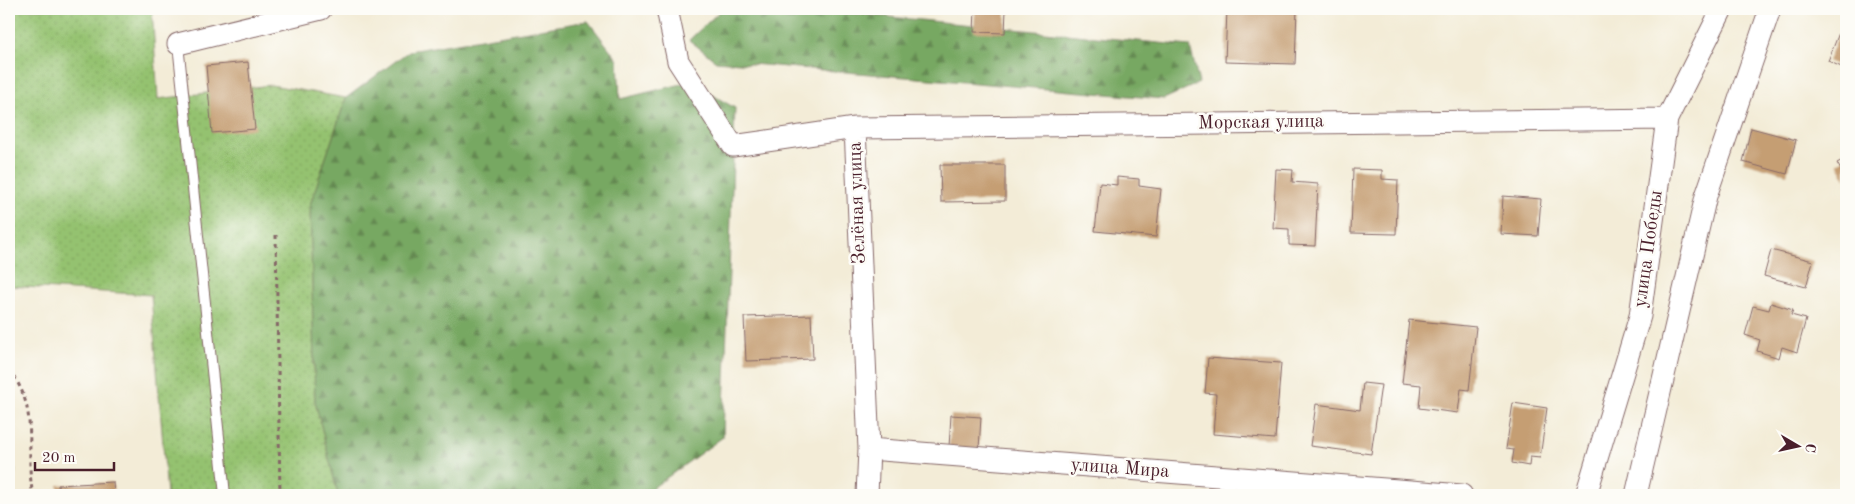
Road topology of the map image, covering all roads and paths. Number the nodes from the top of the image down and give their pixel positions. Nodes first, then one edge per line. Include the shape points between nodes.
1 (320, 9) edge
2 (667, 9) edge
3 (1722, 9) edge
4 (1770, 9) edge
5 (178, 44) joint
6 (1666, 118) junction
7 (855, 128) junction
8 (276, 235) dead end
9 (9, 370) edge
10 (869, 449) junction
11 (33, 495) edge
12 (225, 495) edge
13 (280, 495) edge
14 (867, 495) edge
15 (1462, 495) edge
16 (1586, 495) edge
17 (1636, 495) edge

1 - 5 street
2 - 7 street, Зелёная улица via 678,61 733,146
3 - 6 street, улица Победы
4 - 17 street via 1706,196
5 - 12 lane
6 - 7 street, Морская улица
6 - 16 street, улица Победы via 1640,316
7 - 10 street, Зелёная улица
8 - 13 path
9 - 11 path via 25,399 31,429
10 - 14 street, Зелёная улица
10 - 15 street, улица Мира

